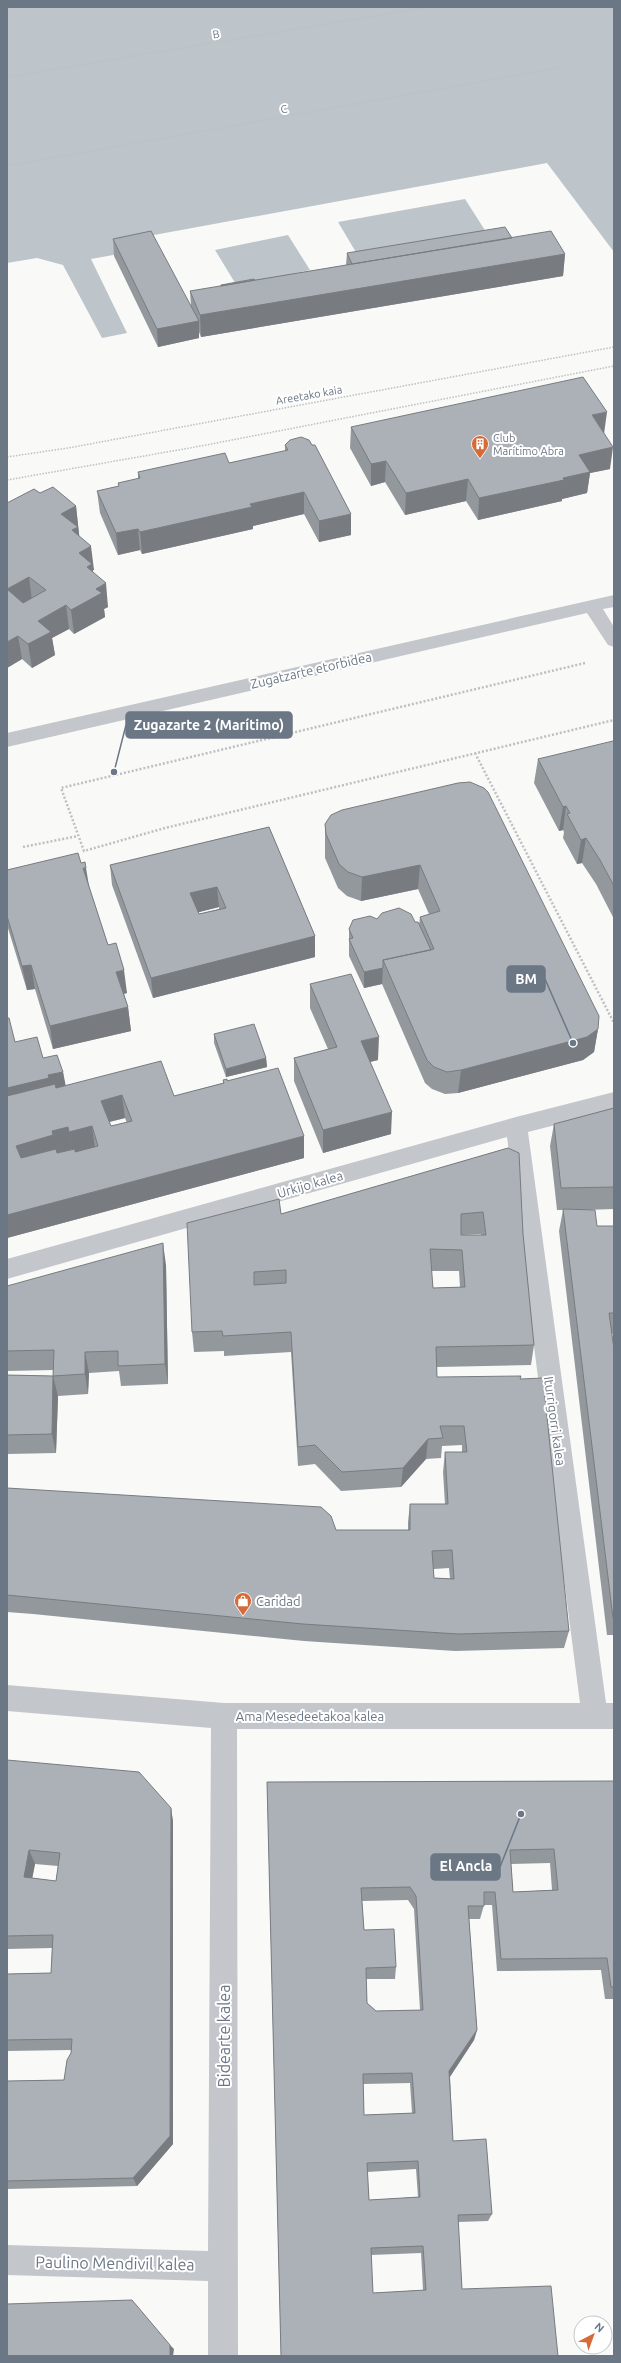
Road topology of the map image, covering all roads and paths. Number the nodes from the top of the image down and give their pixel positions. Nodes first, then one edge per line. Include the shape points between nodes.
1 (428, 7) edge
2 (563, 67) dead end
3 (7, 77) edge
4 (7, 166) edge
5 (614, 347) edge
6 (614, 366) edge
7 (7, 457) edge
8 (7, 480) edge
9 (614, 600) edge
10 (592, 606) junction
11 (614, 641) edge
12 (591, 661) dead end
13 (614, 720) edge
14 (7, 740) edge
15 (475, 754) junction
16 (78, 836) junction
17 (23, 847) dead end
18 (614, 1023) edge
19 (614, 1101) edge
20 (516, 1126) junction
21 (7, 1269) edge
22 (7, 1698) edge
23 (224, 1716) junction
24 (604, 1716) edge
25 (7, 2260) edge
26 (223, 2266) junction
27 (222, 2356) edge

1 - 3 path, B
2 - 4 path, C
5 - 7 path, Areetako kaia
6 - 8 path via 201,446
9 - 10 street, Zugatzarte etorbidea
10 - 11 street
10 - 14 street, Zugatzarte etorbidea
12 - 16 path via 62,788
13 - 15 path
15 - 16 path via 165,828 84,851
15 - 18 path
16 - 17 path
19 - 20 street, Urkijo kalea
20 - 21 street, Urkijo kalea
20 - 24 street, Iturrigorri kalea
22 - 23 street, Ama Mesedeetakoa kalea
23 - 24 street, Ama Mesedeetakoa kalea
23 - 26 street, Bidearte kalea
25 - 26 street, Paulino Mendivil kalea
26 - 27 street, Bidearte kalea

